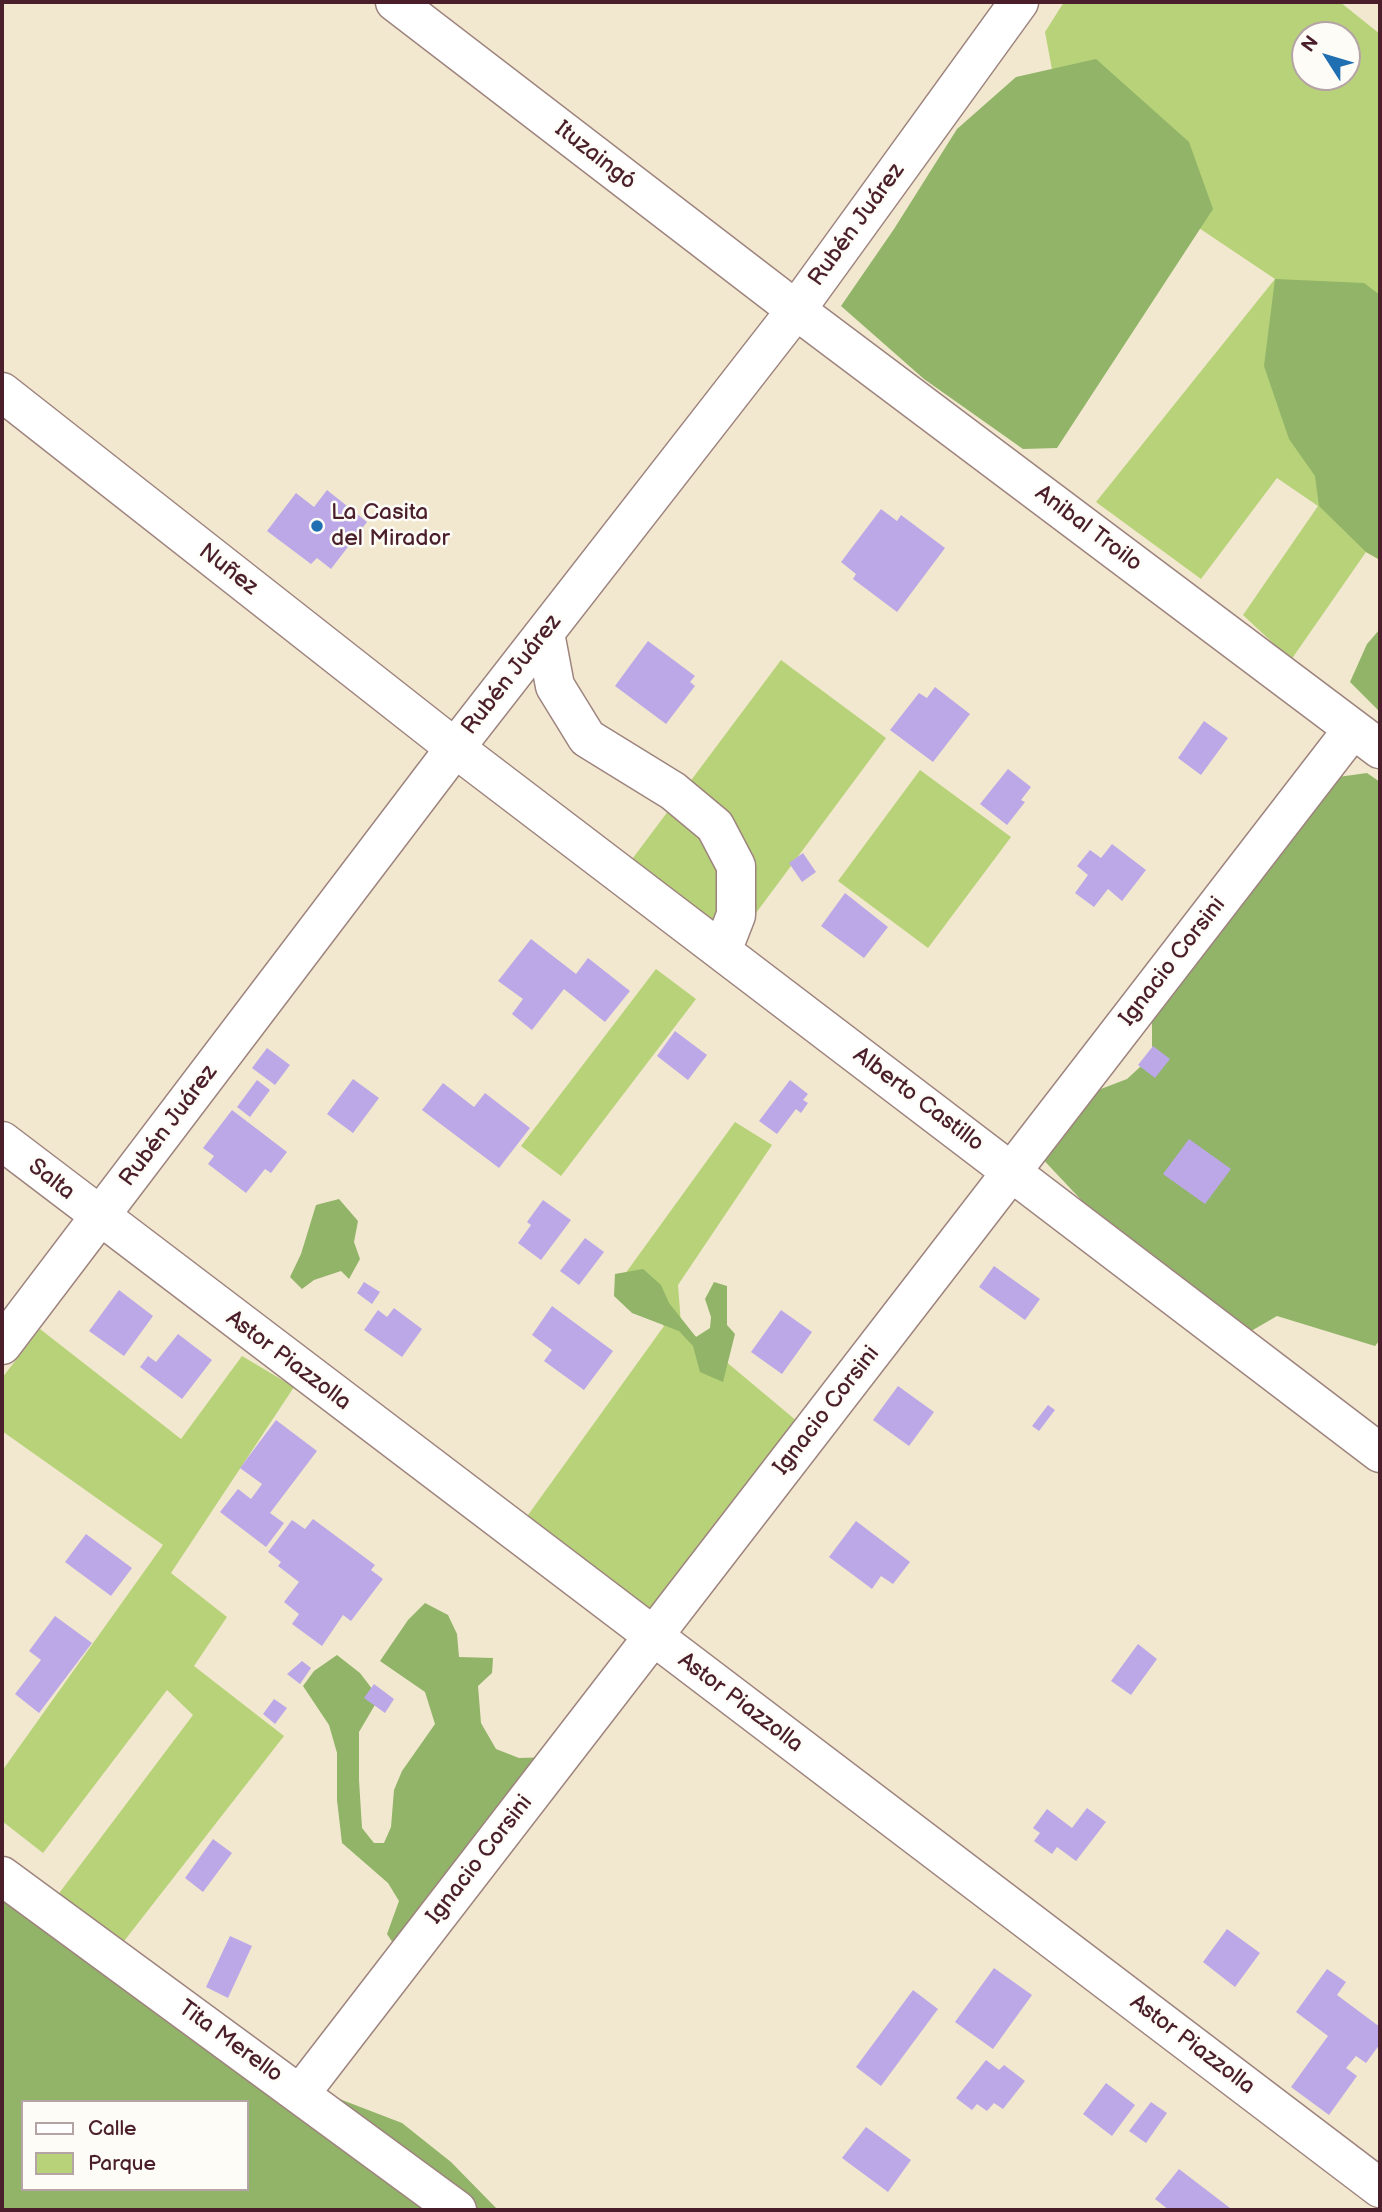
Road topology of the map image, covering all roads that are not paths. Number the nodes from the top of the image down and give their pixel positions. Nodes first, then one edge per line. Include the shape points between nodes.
1 (395, 2) edge
2 (1019, 2) edge
3 (796, 310) junction
4 (2, 392) edge
5 (544, 633) junction
6 (1367, 739) edge
7 (455, 748) junction
8 (722, 951) junction
9 (2, 1141) edge
10 (1011, 1172) junction
11 (100, 1218) junction
12 (2, 1345) edge
13 (1380, 1453) edge
14 (653, 1637) junction
15 (2, 1876) edge
16 (300, 2094) junction
17 (1380, 2188) edge
18 (457, 2210) edge

1 - 3 street, Ituzaingó
2 - 3 street, Rubén Juárez
3 - 5 street, Rubén Juárez
3 - 6 street, Anibal Troilo
4 - 7 street, Nuñez
5 - 7 street, Rubén Juárez
5 - 8 street via 555,686 587,738 673,792 715,826 736,866 736,915
6 - 10 street, Ignacio Corsini
7 - 8 street, Alberto Castillo
7 - 11 street, Rubén Juárez
8 - 10 street, Alberto Castillo
9 - 11 street, Salta
10 - 13 street, Alberto Castillo
10 - 14 street, Ignacio Corsini
11 - 12 street, Rubén Juárez
11 - 14 street, Astor Piazzolla
14 - 16 street, Ignacio Corsini
14 - 17 street, Astor Piazzolla
15 - 16 street, Tita Merello
16 - 18 street, Tita Merello

